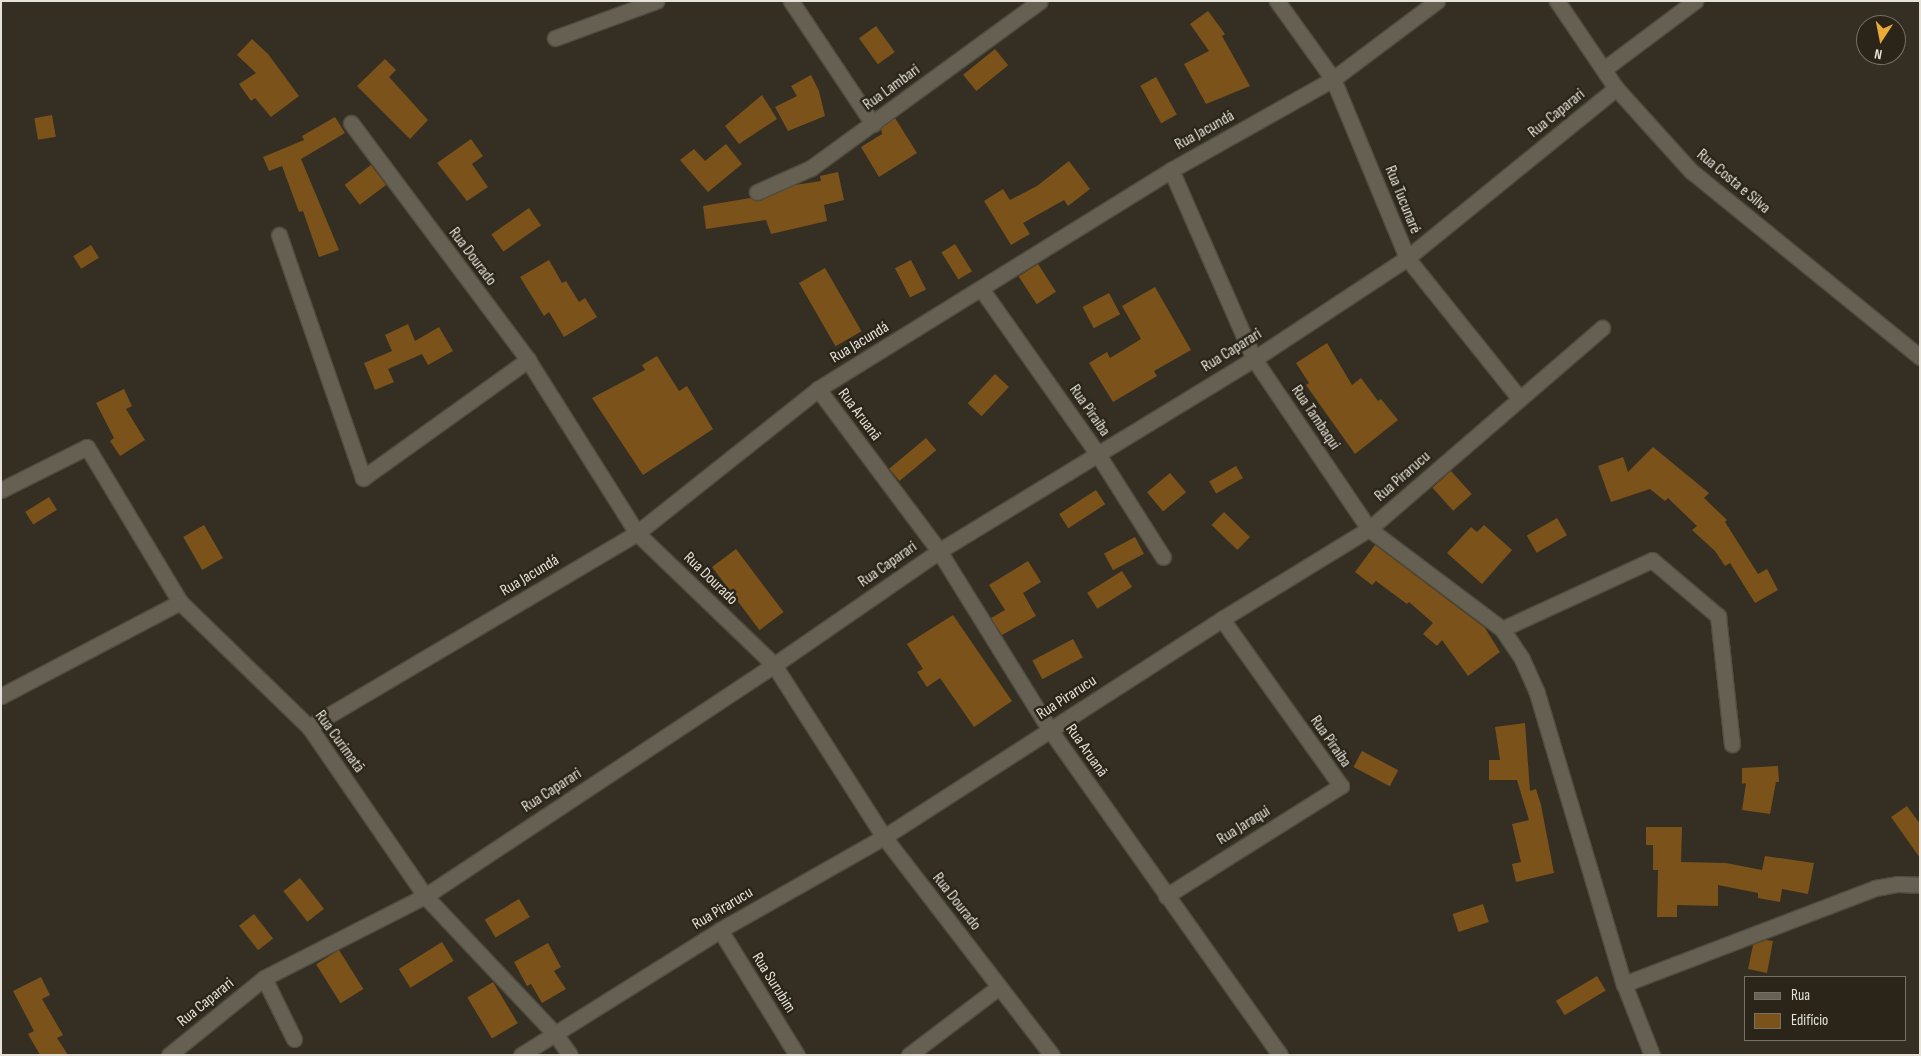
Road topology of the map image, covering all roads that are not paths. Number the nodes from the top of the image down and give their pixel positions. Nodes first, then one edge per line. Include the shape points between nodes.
1 (656, 1) edge
2 (791, 1) edge
3 (1040, 1) edge
4 (1277, 1) edge
5 (1437, 1) edge
6 (1557, 1) edge
7 (1696, 1) edge
8 (555, 38) dead end
9 (1604, 69) junction
10 (1333, 79) junction
11 (1616, 88) junction
12 (351, 123) dead end
13 (873, 124) junction
14 (1171, 170) junction
15 (757, 192) dead end
16 (279, 235) dead end
17 (1407, 258) junction
18 (982, 290) junction
19 (1602, 328) dead end
20 (1920, 357) edge
21 (1254, 359) junction
22 (528, 360) junction
23 (818, 389) junction
24 (1519, 398) junction
25 (1097, 453) junction
26 (1, 490) edge
27 (1370, 529) junction
28 (637, 533) junction
29 (939, 551) junction
30 (1163, 557) dead end
31 (180, 602) junction
32 (1222, 619) junction
33 (1502, 629) junction
34 (774, 665) junction
35 (1, 696) edge
36 (309, 727) junction
37 (1050, 730) junction
38 (1732, 744) dead end
39 (1340, 786) joint
40 (884, 837) junction
41 (1920, 885) edge
42 (425, 896) junction
43 (1166, 896) junction
44 (720, 930) junction
45 (264, 978) junction
46 (1624, 984) junction
47 (1000, 987) junction
48 (556, 1034) junction
49 (294, 1039) dead end
50 (1273, 1052) edge
51 (169, 1055) edge
52 (521, 1055) edge
53 (570, 1055) edge
54 (797, 1055) edge
55 (909, 1055) edge
56 (1052, 1055) edge
57 (1652, 1055) edge

1 - 8 street
2 - 13 street
3 - 13 street, Rua Lambari
4 - 10 street, Rua Tucunaré
5 - 10 street, Rua Jacundá
6 - 9 street, Rua Costa e Silva
7 - 9 street
9 - 11 street, Rua Costa e Silva
10 - 14 street, Rua Jacundá
10 - 17 street, Rua Tucunaré
11 - 17 street, Rua Caparari
11 - 20 street, Rua Costa e Silva via 1691,171
12 - 22 street, Rua Dourado
13 - 15 street, Rua Lambari via 811,168
14 - 18 street, Rua Jacundá
14 - 21 street, Rua Tambaqui
16 - 22 street via 363,478
17 - 21 street, Rua Caparari
17 - 24 street, Rua Tucunaré
18 - 23 street, Rua Jacundá
18 - 25 street, Rua Piraíba
19 - 24 street, Rua Pirarucu
21 - 25 street, Rua Caparari
21 - 27 street, Rua Tambaqui
22 - 28 street, Rua Dourado
23 - 28 street, Rua Jacundá
23 - 29 street, Rua Aruanã
24 - 27 street, Rua Pirarucu
25 - 29 street, Rua Caparari
25 - 30 street, Rua Piraíba
26 - 31 street, Rua Curimatã via 87,447
27 - 32 street, Rua Pirarucu
27 - 33 street, Rua Tambaqui
28 - 34 street, Rua Dourado
28 - 36 street, Rua Jacundá
29 - 34 street, Rua Caparari
29 - 37 street, Rua Aruanã
31 - 35 street
31 - 36 street, Rua Curimatã
32 - 37 street, Rua Pirarucu
32 - 39 street, Rua Piraíba
33 - 38 street via 1652,560 1718,616
33 - 46 street, Rua Tambaqui via 1522,659 1537,693
34 - 40 street, Rua Dourado
34 - 42 street, Rua Caparari
36 - 42 street, Rua Curimatã
37 - 40 street, Rua Pirarucu
37 - 43 street, Rua Aruanã
39 - 43 street, Rua Jaraqui
40 - 44 street, Rua Pirarucu
40 - 47 street, Rua Dourado
41 - 46 street via 1897,884 1844,899
42 - 45 street, Rua Caparari
42 - 48 street, Rua Curimatã
43 - 50 street, Rua Aruanã
44 - 48 street, Rua Pirarucu
44 - 54 street, Rua Surubim
45 - 49 street
45 - 51 street, Rua Caparari
46 - 57 street, Rua Tambaqui
47 - 55 street
47 - 56 street, Rua Dourado
48 - 52 street, Rua Pirarucu
48 - 53 street, Rua Curimatã

